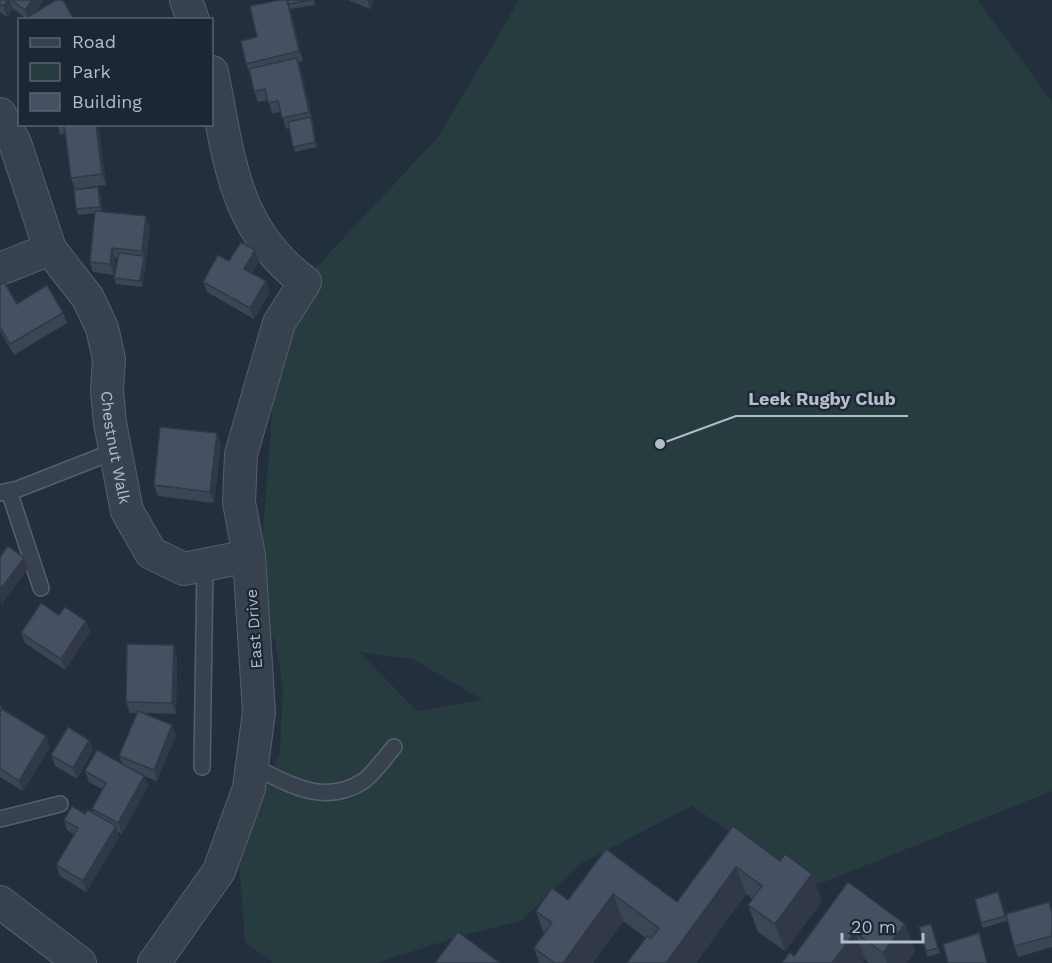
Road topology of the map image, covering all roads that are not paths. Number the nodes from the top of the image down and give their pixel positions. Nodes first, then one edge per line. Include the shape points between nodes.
1 (186, 0) edge
2 (192, 18) edge
3 (213, 77) edge
4 (0, 114) edge
5 (50, 249) junction
6 (0, 269) edge
7 (115, 451) junction
8 (4, 492) edge
9 (249, 556) junction
10 (205, 565) junction
11 (41, 588) dead end
12 (394, 747) dead end
13 (252, 766) junction
14 (202, 767) dead end
15 (60, 804) dead end
16 (0, 819) edge
17 (0, 902) edge
18 (80, 963) edge
19 (154, 963) edge

1 - 2 street
3 - 9 street, East Drive via 234,180 246,212 261,240 305,282 279,323 241,454 239,502
4 - 5 street, Chestnut Walk via 15,143
5 - 6 street
5 - 7 street, Chestnut Walk via 88,298 102,327 109,359 107,391
7 - 8 lane
7 - 10 street, Chestnut Walk via 126,511 151,553 184,569
8 - 11 lane
9 - 10 street, Chestnut Walk
9 - 13 street, East Drive via 259,712
10 - 14 lane
12 - 13 lane via 364,781 330,795 291,785
13 - 19 street, East Drive via 249,788 219,871
15 - 16 lane
17 - 18 street

